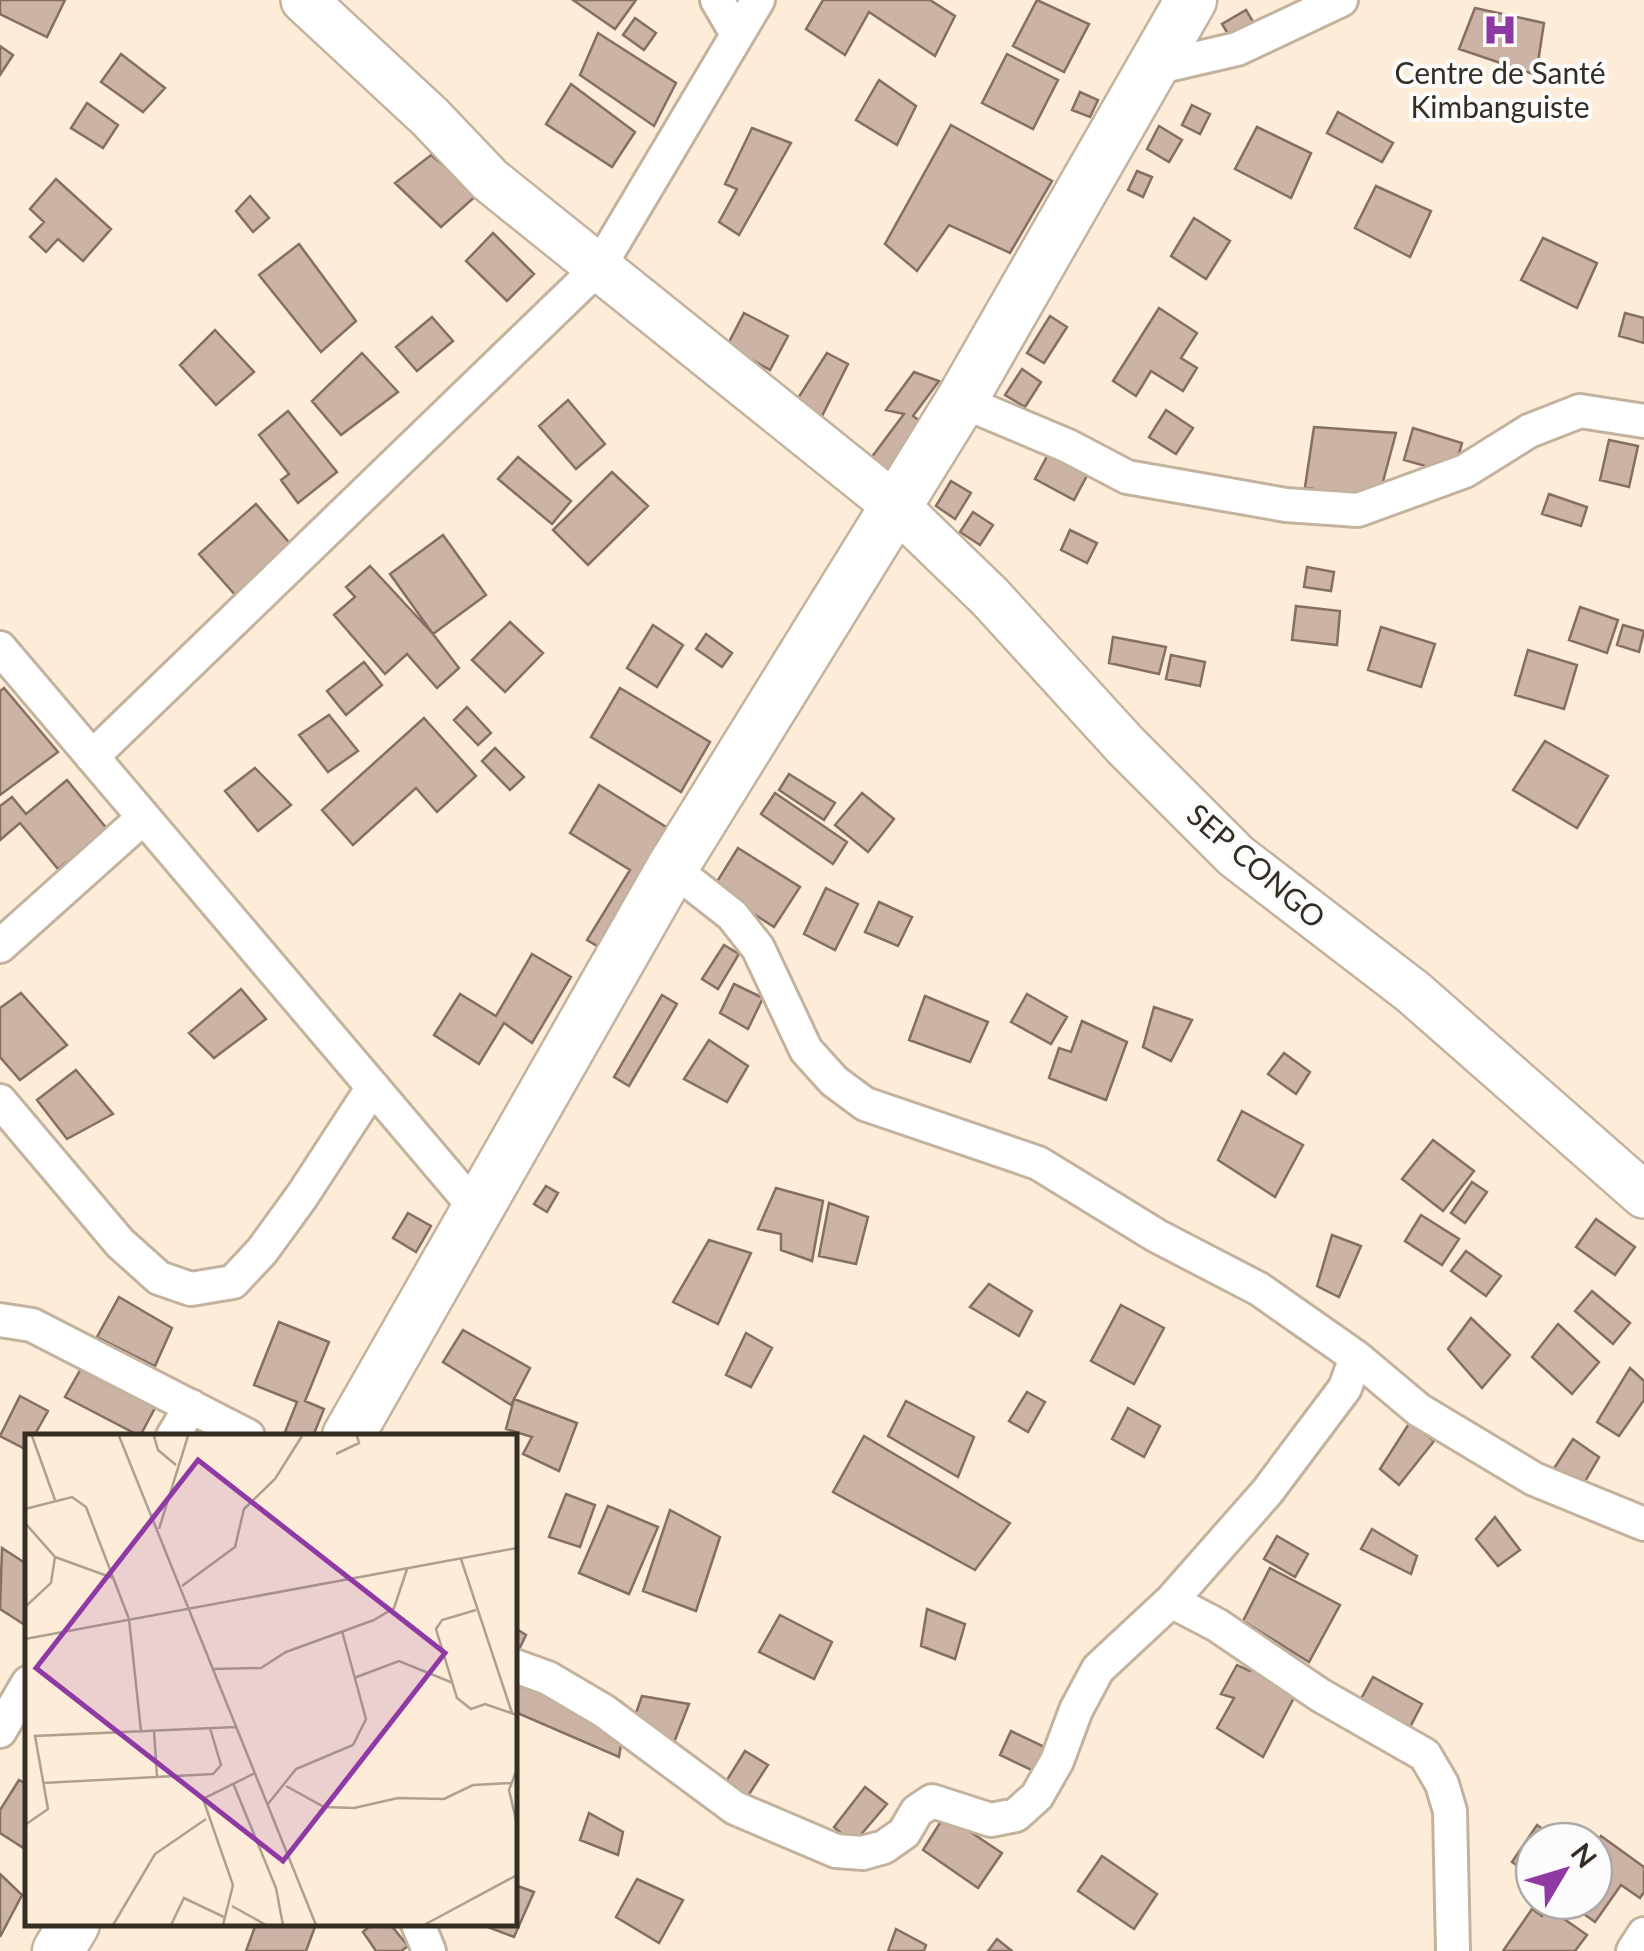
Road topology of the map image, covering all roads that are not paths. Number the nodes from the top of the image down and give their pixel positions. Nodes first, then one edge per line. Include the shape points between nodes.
1 (304, 0) edge
2 (717, 0) edge
3 (758, 0) edge
4 (1192, 0) edge
5 (1341, 0) edge
6 (738, 34) junction
7 (1155, 68) junction
8 (599, 266) junction
9 (961, 401) junction
10 (1644, 421) edge
11 (897, 507) junction
12 (0, 648) edge
13 (92, 757) junction
14 (144, 818) junction
15 (672, 868) junction
16 (0, 946) edge
17 (373, 1086) junction
18 (0, 1101) edge
19 (1644, 1195) edge
20 (478, 1210) junction
21 (0, 1320) edge
22 (1356, 1357) junction
23 (190, 1406) junction
24 (174, 1434) edge
25 (244, 1434) edge
26 (349, 1434) edge
27 (1644, 1524) edge
28 (1171, 1601) junction
29 (518, 1667) edge
30 (25, 1688) edge
31 (0, 1732) edge
32 (73, 1926) edge
33 (419, 1926) edge
34 (1644, 1934) edge
35 (58, 1951) edge
36 (428, 1951) edge
37 (1453, 1951) edge
38 (1633, 1951) edge

1 - 8 street, SEP CONGO via 490,180
2 - 6 street
3 - 6 street
4 - 7 main road
5 - 7 street via 1237,49
6 - 8 street
7 - 9 main road
8 - 11 street, SEP CONGO
8 - 13 street
9 - 10 street via 1126,477 1286,505 1358,510 1465,471 1529,431 1580,411
9 - 11 main road
11 - 15 main road
11 - 19 street, SEP CONGO via 1236,856 1413,992
12 - 13 street
13 - 14 street
14 - 16 street
14 - 17 street
15 - 20 main road
15 - 22 street via 732,915 758,948 806,1050 865,1104 1038,1163 1259,1289
17 - 18 street via 262,1251 233,1282 191,1289 159,1278 120,1243
17 - 20 street
20 - 26 main road
21 - 23 street via 32,1325
22 - 27 street via 1419,1410 1534,1478
22 - 28 street via 1345,1388 1306,1442
23 - 24 street
23 - 25 street
28 - 29 street via 1098,1668 1057,1761 1037,1796 1016,1815 992,1820 932,1800 904,1834 863,1853 807,1841 735,1808 604,1712
28 - 37 street via 1426,1755 1450,1811
30 - 31 street
32 - 35 main road
33 - 36 street
34 - 38 street

